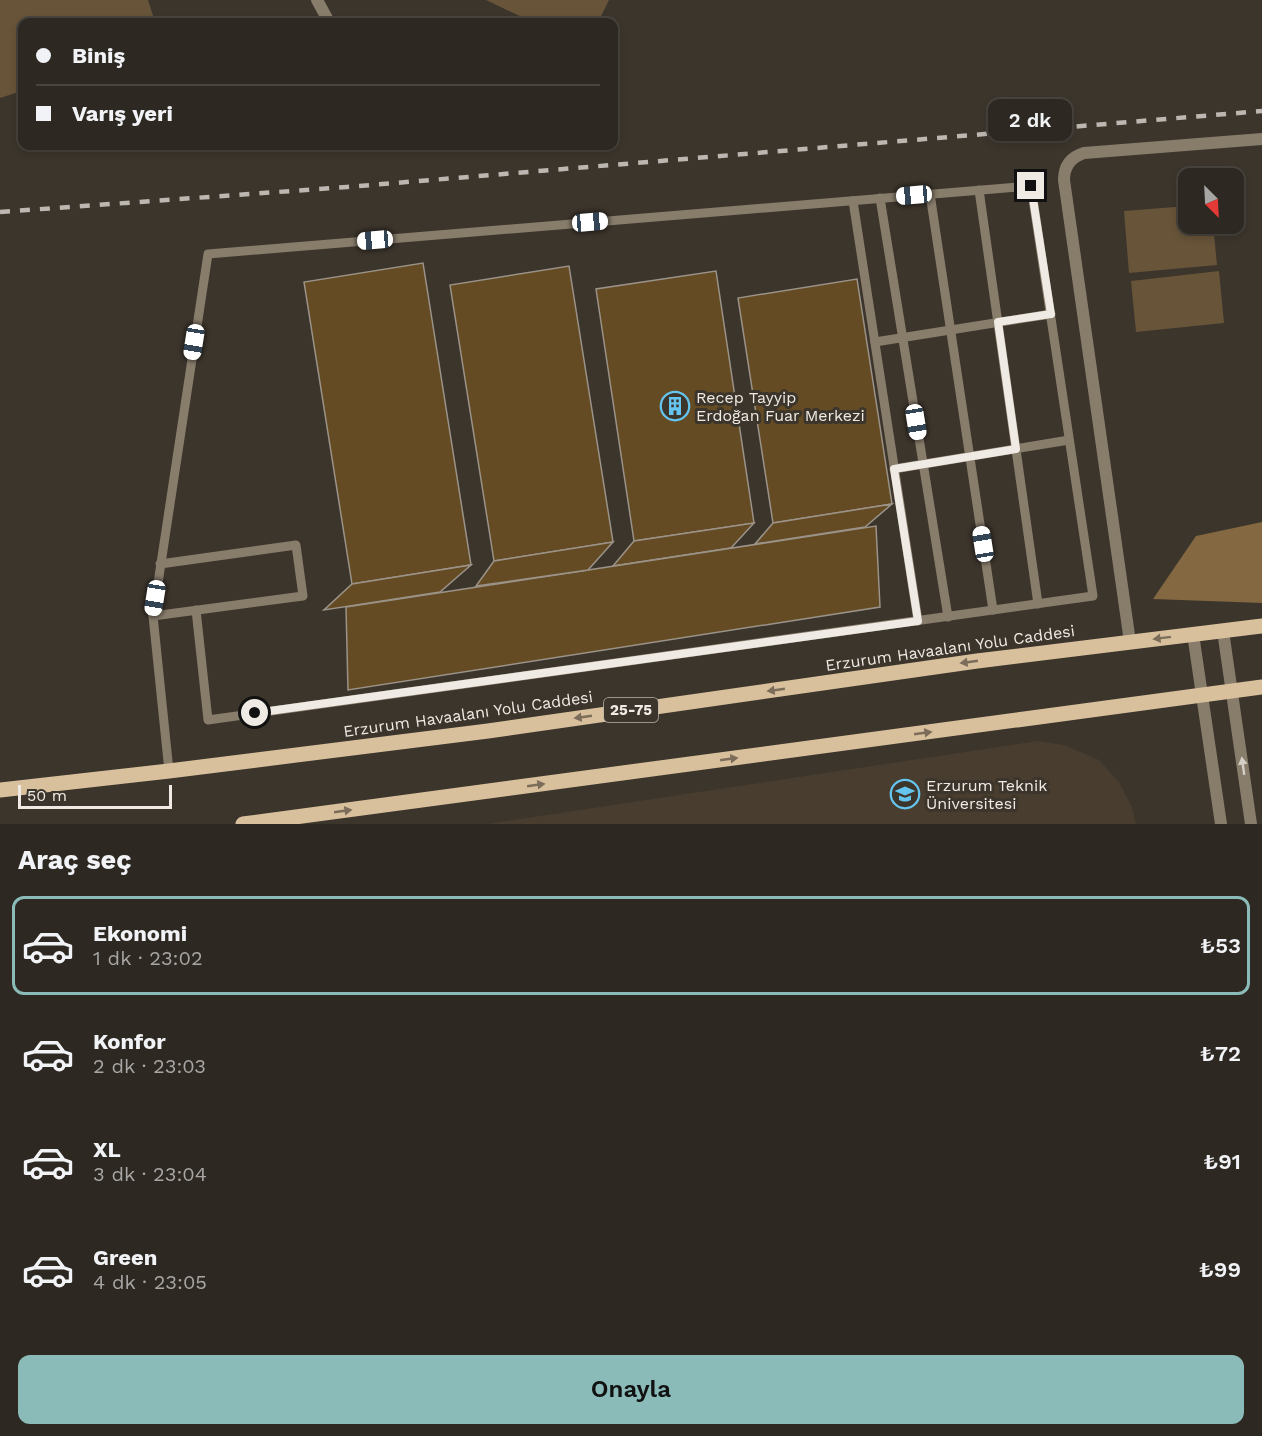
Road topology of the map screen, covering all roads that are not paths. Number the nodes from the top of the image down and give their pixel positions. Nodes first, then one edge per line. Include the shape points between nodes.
1 (317, 0) edge
2 (327, 18) edge
3 (1262, 139) edge
4 (979, 190) junction
5 (930, 194) junction
6 (880, 198) junction
7 (853, 201) junction
8 (1051, 314) junction
9 (998, 322) junction
10 (951, 330) junction
11 (903, 338) junction
12 (875, 342) junction
13 (1070, 440) junction
14 (1016, 449) junction
15 (969, 457) junction
16 (923, 465) junction
17 (894, 469) junction
18 (160, 564) junction
19 (1038, 604) junction
20 (196, 610) junction
21 (993, 610) junction
22 (153, 616) junction
23 (948, 617) junction
24 (918, 621) junction
25 (1262, 626) edge
26 (1223, 631) junction
27 (1193, 634) junction
28 (1130, 642) junction
29 (1262, 687) edge
30 (1232, 691) junction
31 (1202, 696) junction
32 (169, 771) junction
33 (0, 790) edge
34 (243, 824) edge
35 (1221, 824) edge
36 (1251, 824) edge

1 - 2 street
3 - 28 street via 1084,153 1072,158 1066,168 1064,180
4 - 5 lane
4 - 8 lane via 1031,186
4 - 9 lane
5 - 6 lane
5 - 10 lane
6 - 7 lane
6 - 11 lane
7 - 12 lane
7 - 18 lane via 207,254
8 - 9 lane
8 - 13 lane
9 - 10 lane
9 - 14 lane
10 - 11 lane
10 - 15 lane
11 - 12 lane
11 - 16 lane
12 - 17 lane
13 - 14 lane
13 - 19 lane via 1093,596
14 - 15 lane
14 - 19 lane
15 - 16 lane
15 - 21 lane
16 - 17 lane
16 - 23 lane
17 - 24 lane
18 - 20 lane via 296,545 303,596
18 - 22 lane
19 - 21 lane
20 - 22 lane
20 - 24 lane via 207,720
21 - 23 lane
22 - 32 lane
23 - 24 lane
25 - 26 main road, Erzurum Havaalanı Yolu Caddesi / 25-75
26 - 27 main road, Erzurum Havaalanı Yolu Caddesi / 25-75
26 - 30 street
27 -> 28 main road, Erzurum Havaalanı Yolu Caddesi / 25-75
27 - 31 street
28 -> 32 main road, Erzurum Havaalanı Yolu Caddesi / 25-75
29 - 30 main road
30 - 31 main road
36 -> 30 street
34 -> 31 main road
31 - 35 street
32 - 33 main road, Erzurum Havaalanı Yolu Caddesi / 25-75

